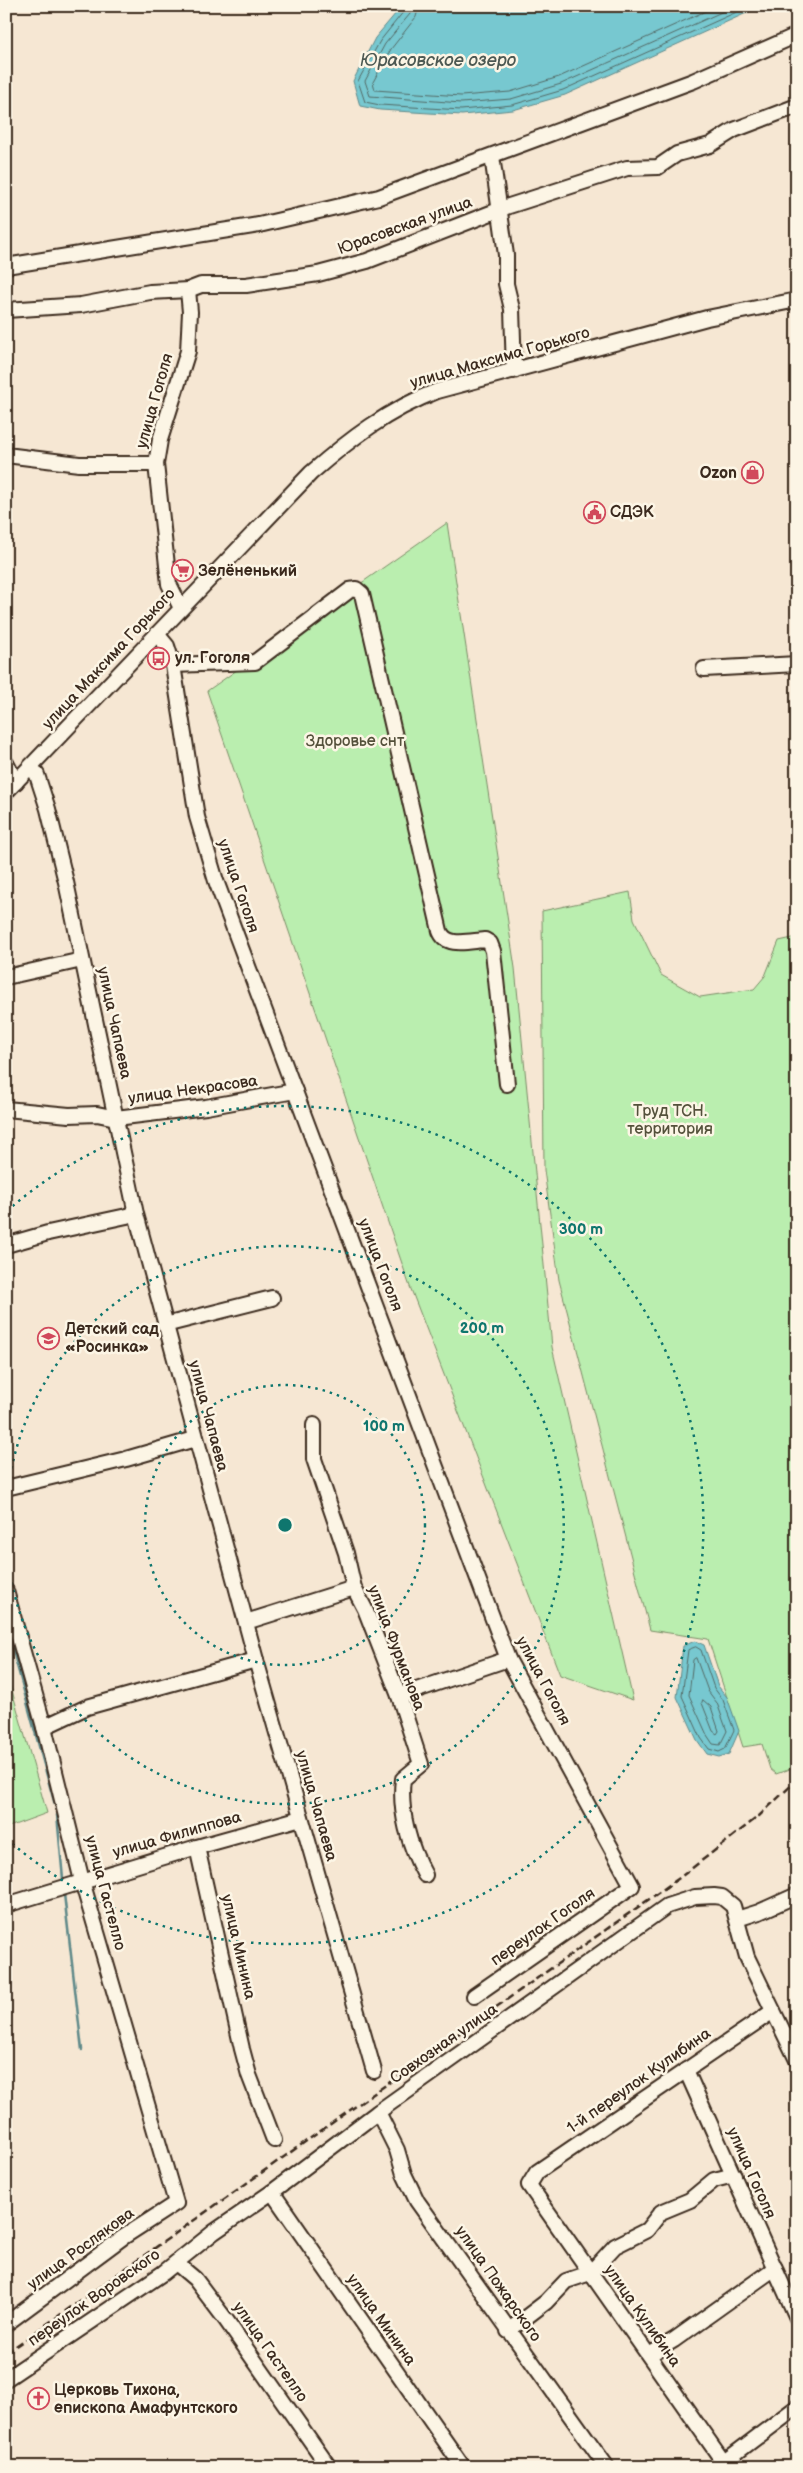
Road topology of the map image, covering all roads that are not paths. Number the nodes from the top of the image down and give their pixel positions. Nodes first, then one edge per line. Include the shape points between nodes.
1 (797, 35) edge
2 (797, 106) edge
3 (492, 156) junction
4 (498, 211) junction
5 (6, 266) edge
6 (188, 290) junction
7 (797, 300) edge
8 (6, 310) edge
9 (514, 371) junction
10 (6, 455) edge
11 (156, 464) junction
12 (181, 608) junction
13 (157, 634) junction
14 (797, 664) edge
15 (173, 665) junction
16 (704, 669) dead end
17 (6, 763) edge
18 (31, 766) junction
19 (16, 782) junction
20 (6, 792) edge
21 (82, 960) junction
22 (6, 977) edge
23 (507, 1084) dead end
24 (295, 1091) junction
25 (6, 1109) edge
26 (116, 1118) junction
27 (136, 1214) junction
28 (6, 1245) edge
29 (272, 1298) dead end
30 (165, 1326) junction
31 (314, 1425) dead end
32 (195, 1439) junction
33 (6, 1488) edge
34 (354, 1588) junction
35 (6, 1591) edge
36 (246, 1622) junction
37 (508, 1659) junction
38 (256, 1660) junction
39 (399, 1696) junction
40 (44, 1727) junction
41 (301, 1818) junction
42 (197, 1846) junction
43 (425, 1875) dead end
44 (82, 1881) junction
45 (632, 1886) joint
46 (797, 1895) edge
47 (6, 1905) edge
48 (737, 1919) junction
49 (474, 1996) dead end
50 (773, 2010) junction
51 (797, 2060) edge
52 (374, 2070) dead end
53 (686, 2070) junction
54 (378, 2112) junction
55 (274, 2140) dead end
56 (734, 2175) junction
57 (529, 2185) joint
58 (272, 2192) junction
59 (176, 2203) joint
60 (176, 2263) junction
61 (775, 2268) junction
62 (590, 2272) junction
63 (797, 2318) edge
64 (6, 2324) edge
65 (508, 2330) junction
66 (649, 2355) junction
67 (6, 2379) edge
68 (797, 2407) edge
69 (726, 2464) edge
70 (329, 2467) edge
71 (463, 2467) edge
72 (607, 2467) edge

1 - 3 street via 693,81
2 - 4 street, Юрасовская улица via 734,130 710,144 682,152 658,167 627,168
3 - 4 street
3 - 5 street via 379,197 283,220
4 - 6 street, Юрасовская улица via 367,261 318,274 246,285 201,285
4 - 9 street via 512,309
6 - 8 street, Юрасовская улица
6 - 11 street, улица Гоголя via 188,351 160,440
7 - 9 street, улица Максима Горького via 707,318
9 - 12 street, улица Максима Горького via 418,398 355,435 311,473
10 - 11 street via 79,464
11 - 12 street, улица Гоголя via 169,584
12 - 13 street, улица Максима Горького
13 - 15 street, улица Гоголя
13 - 18 street, улица Максима Горького
14 - 16 street
15 - 23 street via 255,662 350,590 362,594 442,938 449,942 485,940 493,950
15 - 24 street, улица Гоголя via 201,835
17 - 19 street
18 - 19 street, улица Максима Горького
18 - 21 street, улица Чапаева via 48,809
19 - 20 street, улица Максима Горького
21 - 22 street
21 - 26 street, улица Чапаева
24 - 26 street, улица Некрасова via 206,1107
24 - 37 street, улица Гоголя
25 - 26 street, улица Некрасова
26 - 27 street, улица Чапаева
27 - 28 street
27 - 30 street, улица Чапаева
29 - 30 street
30 - 32 street, улица Чапаева
31 - 34 street, улица Фурманова via 314,1459 346,1553
32 - 33 street
32 - 36 street, улица Чапаева
34 - 36 street
34 - 39 street, улица Фурманова
35 - 40 street, улица Гастелло
36 - 38 street, улица Чапаева
37 - 39 street
37 - 45 street, улица Гоголя
38 - 40 street via 86,1707
38 - 41 street, улица Чапаева
39 - 43 street, улица Фурманова via 421,1764 403,1778 402,1813
40 - 44 street, улица Гастелло
41 - 42 street, улица Филиппова
41 - 52 street, улица Чапаева
42 - 44 street, улица Филиппова
42 - 55 street, улица Минина via 242,2049
44 - 47 street, улица Филиппова
44 - 59 street, улица Гастелло
45 - 49 street, переулок Гоголя
46 - 48 street
48 - 50 street via 747,1957
48 - 54 street, Совхозная улица via 728,1901 714,1896 667,1906
50 - 51 street
50 - 53 street, 1-й переулок Кулибина
53 - 56 street, улица Гоголя
53 - 57 street, 1-й переулок Кулибина via 537,2172
54 - 58 street, Совхозная улица
54 - 65 street, улица Пожарского via 417,2202
56 - 61 street, улица Гоголя
56 - 62 street via 714,2180 690,2200 661,2212 647,2230 616,2246
57 - 62 street, улица Кулибина
58 - 60 street, Совхозная улица
58 - 71 street, улица Минина
59 - 64 street, улица Рослякова via 122,2238
60 - 67 street, переулок Воровского
60 - 70 street, улица Гастелло via 211,2299
61 - 63 street, улица Гоголя
61 - 66 street
62 - 65 street via 566,2281 546,2302
62 - 66 street, улица Кулибина
65 - 72 street, улица Пожарского
66 - 69 street, улица Кулибина
68 - 69 street

